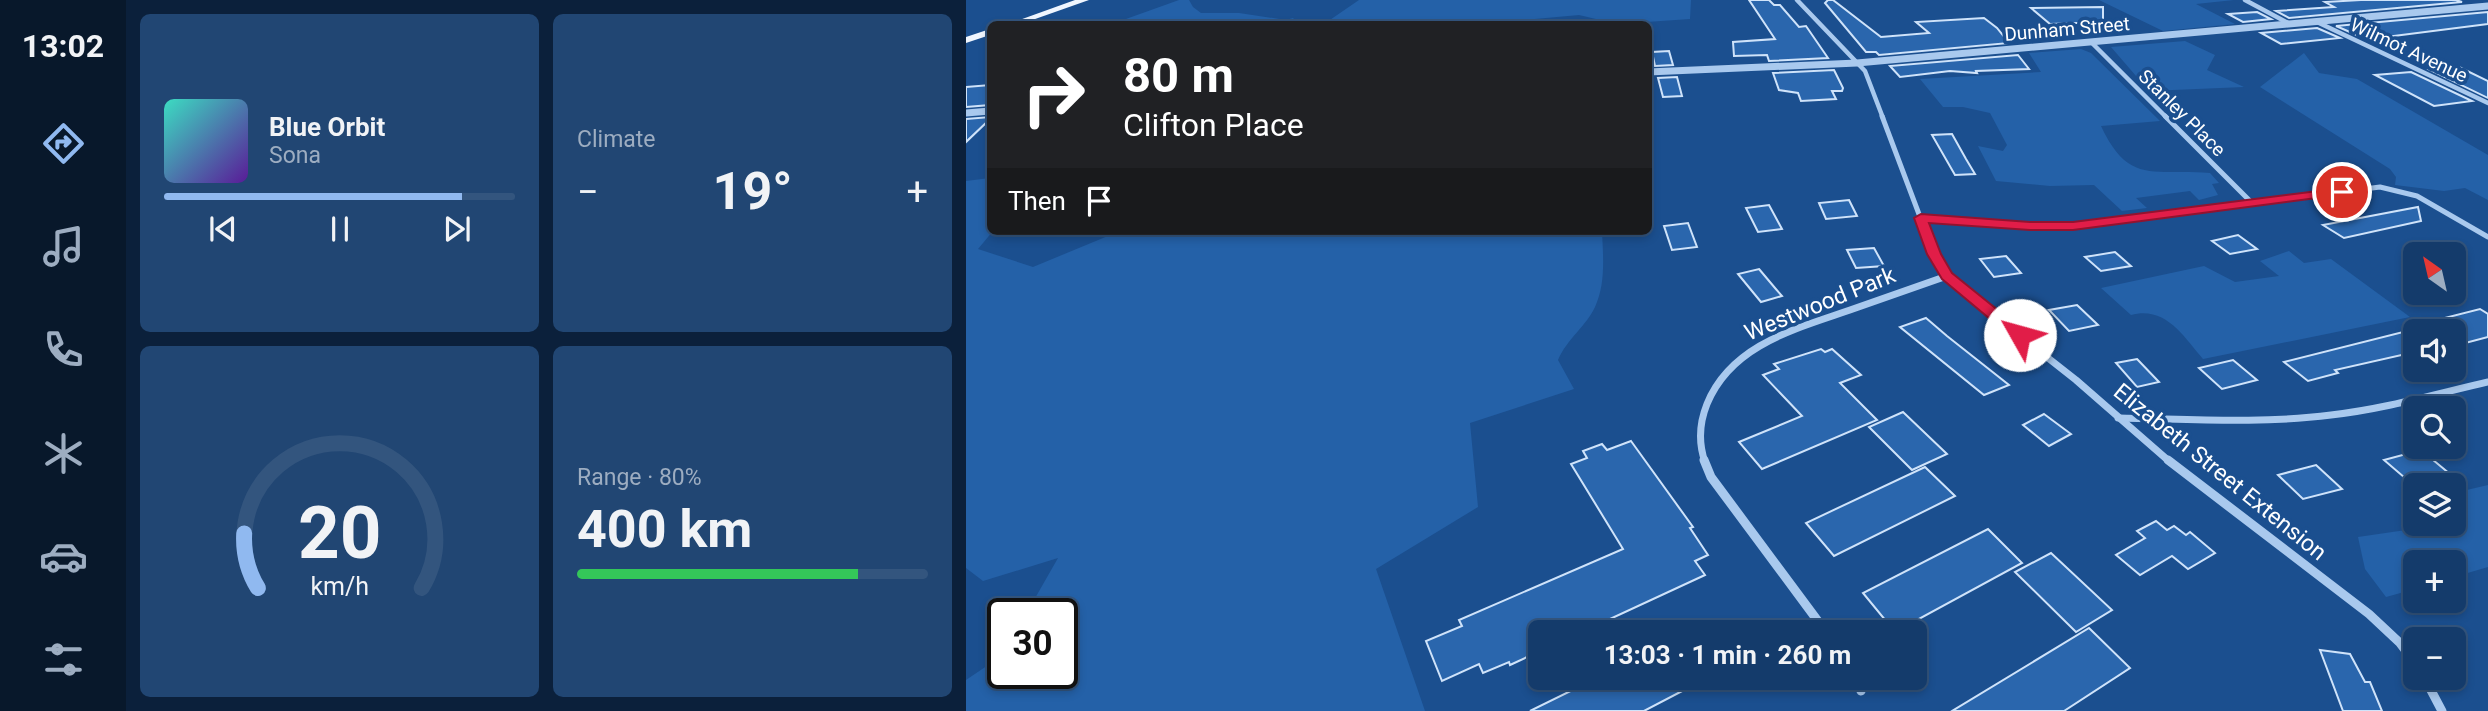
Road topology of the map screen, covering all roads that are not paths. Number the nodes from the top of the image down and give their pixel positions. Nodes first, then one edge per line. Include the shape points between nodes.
1 (1084, 0) edge
2 (1797, 0) edge
3 (2245, 0) edge
4 (2488, 6) edge
5 (1022, 21) edge
6 (2317, 22) junction
7 (2290, 24) junction
8 (987, 33) edge
9 (966, 40) edge
10 (2091, 42) junction
11 (1857, 63) junction
12 (1652, 72) edge
13 (2488, 103) edge
14 (987, 111) edge
15 (966, 113) edge
16 (2253, 204) junction
17 (1921, 218) junction
18 (2488, 237) edge
19 (1947, 276) junction
20 (2488, 382) edge
21 (2118, 418) junction
22 (1817, 620) edge
23 (2403, 649) edge
24 (2431, 690) edge
25 (2442, 711) edge

1 - 5 main road
2 - 11 street, Elizabeth Street Extension
3 - 7 street
4 - 6 street, Dunham Street
6 - 7 street, Dunham Street
6 - 13 street, Wilmot Avenue
7 - 10 street, Dunham Street
8 - 9 main road
10 - 11 street, Dunham Street
10 - 16 street, Stanley Place
11 - 12 street, Dunham Street
11 - 17 street, Elizabeth Street Extension via 1866,75
14 - 15 street
16 - 17 street via 2073,226
16 - 18 street via 2386,188 2417,196
17 - 19 street, Elizabeth Street Extension
19 - 21 street, Elizabeth Street Extension
19 - 22 street, Westwood Park via 1760,344 1732,364 1706,403 1699,436 1711,477
20 - 21 street via 2329,416
21 - 23 street, Elizabeth Street Extension via 2179,470 2354,601
24 - 25 street

